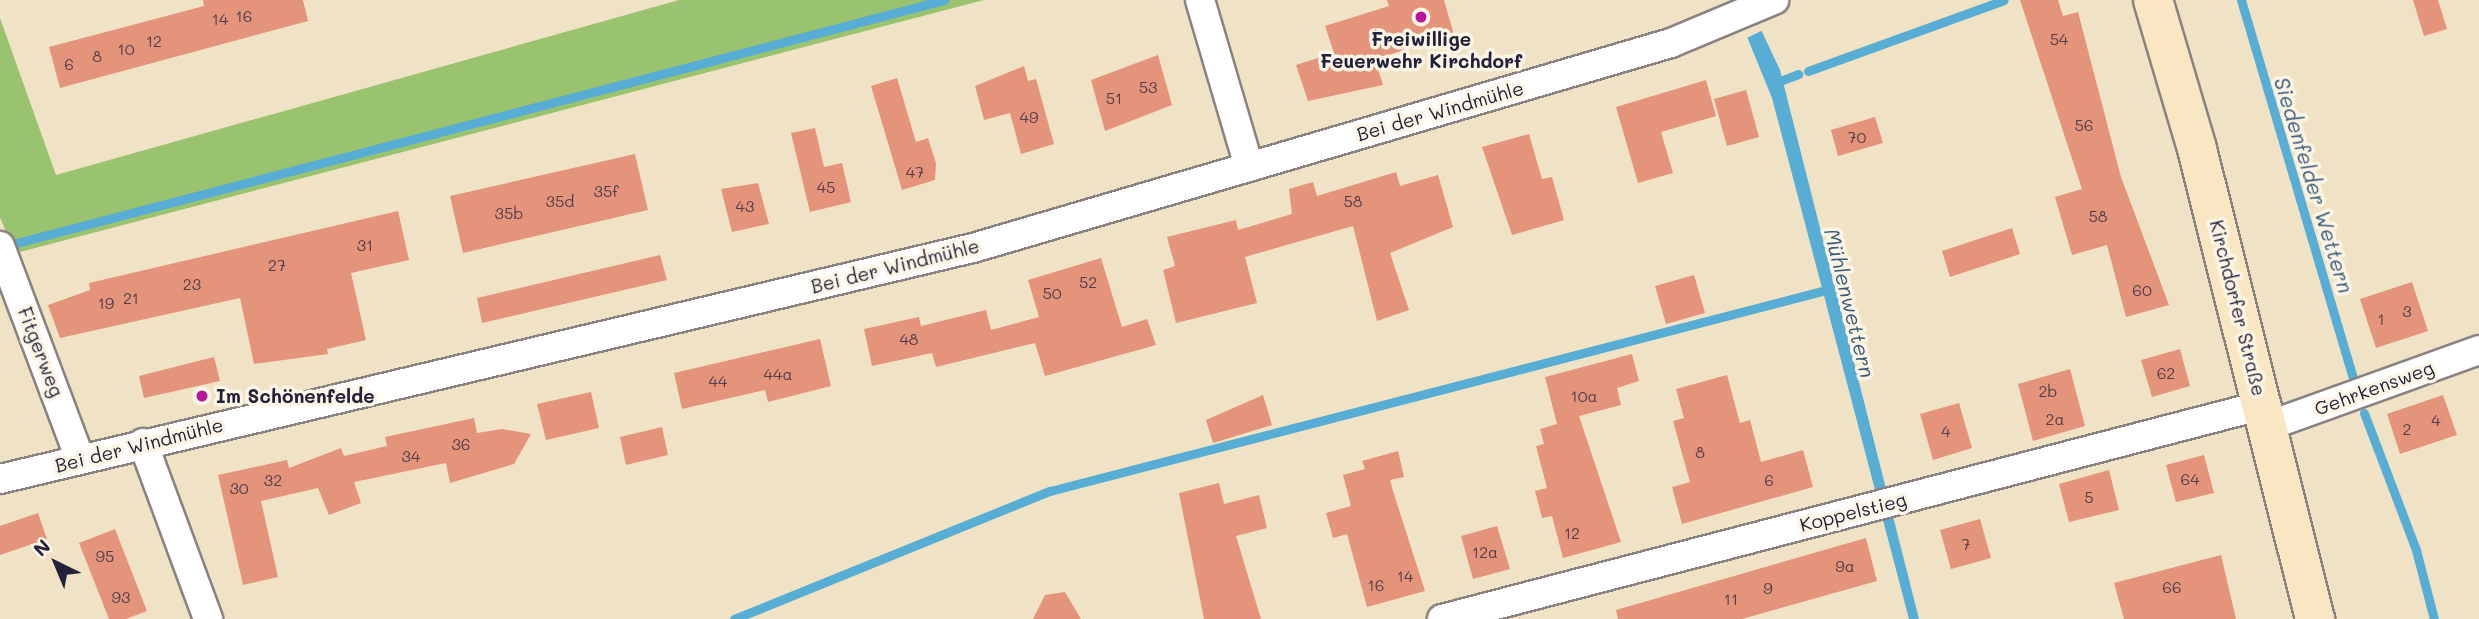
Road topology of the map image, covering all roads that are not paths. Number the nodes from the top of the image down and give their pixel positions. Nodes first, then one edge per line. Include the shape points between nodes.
1 (1200, 0) edge
2 (2152, 0) edge
3 (1768, 3) edge
4 (1249, 166) junction
5 (0, 246) edge
6 (2479, 350) edge
7 (2266, 416) junction
8 (143, 443) junction
9 (80, 458) junction
10 (0, 479) edge
11 (208, 619) edge
12 (1442, 619) edge
13 (2315, 619) edge

1 - 4 street
2 - 7 street, Kirchdorfer Straße
3 - 4 street, Bei der Windmühle via 1734,22
4 - 8 street, Bei der Windmühle via 972,248
5 - 9 street, Fitgerweg
6 - 7 street, Gehrkensweg
7 - 12 street, Koppelstieg via 1899,500
7 - 13 street, Kirchdorfer Straße
8 - 9 street, Bei der Windmühle
8 - 11 street
9 - 10 street, Bei der Windmühle

